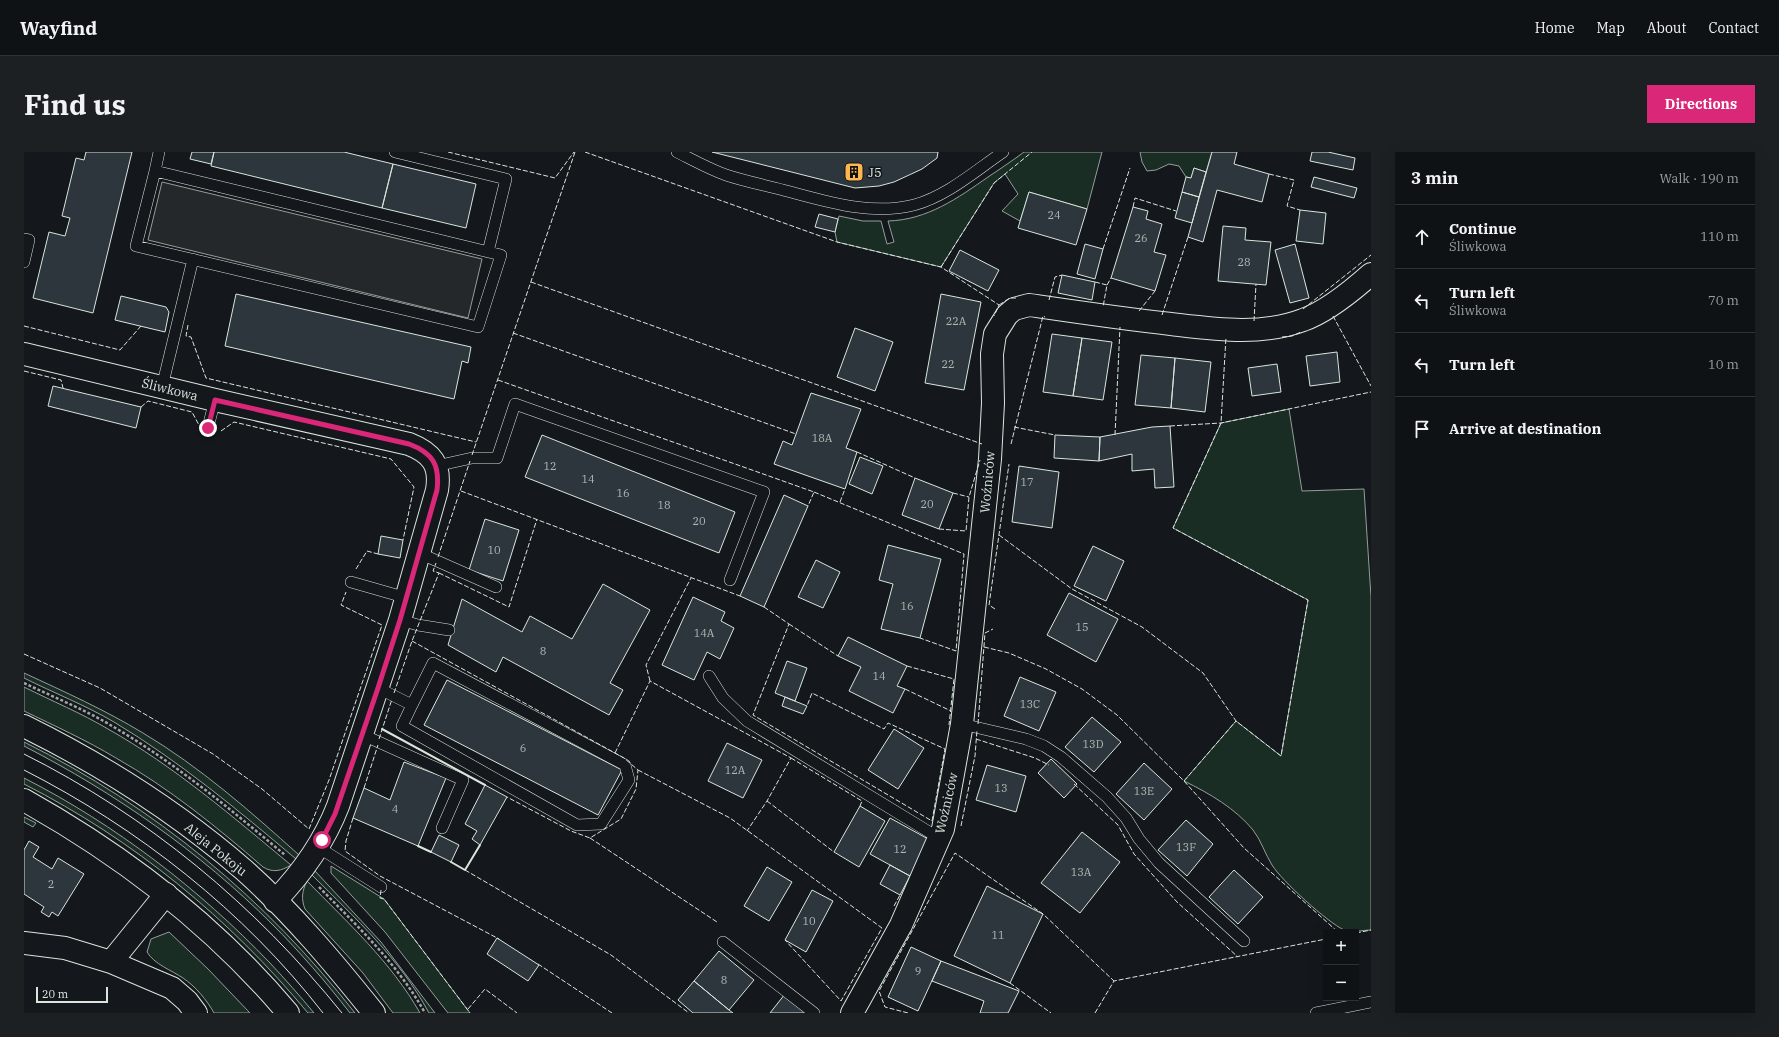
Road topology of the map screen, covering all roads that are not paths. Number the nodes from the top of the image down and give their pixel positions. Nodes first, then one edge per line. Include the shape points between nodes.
1 (158, 152) edge
2 (395, 152) edge
3 (677, 152) edge
4 (1003, 152) edge
5 (155, 170) junction
6 (24, 239) edge
7 (488, 252) junction
8 (193, 259) junction
9 (24, 262) edge
10 (1371, 274) edge
11 (24, 354) edge
12 (162, 387) junction
13 (215, 400) junction
14 (208, 428) dead end
15 (436, 466) junction
16 (419, 553) junction
17 (730, 580) dead end
18 (351, 582) dead end
19 (496, 587) dead end
20 (407, 598) junction
21 (400, 620) junction
22 (449, 630) dead end
23 (709, 676) dead end
24 (378, 688) junction
25 (412, 705) junction
26 (962, 724) junction
27 (24, 726) edge
28 (362, 735) junction
29 (24, 800) edge
30 (442, 828) dead end
31 (939, 838) junction
32 (318, 847) junction
33 (381, 887) dead end
34 (166, 894) junction
35 (275, 901) junction
36 (1244, 941) dead end
37 (724, 942) dead end
38 (24, 943) edge
39 (111, 962) junction
40 (1371, 1002) edge
41 (196, 1013) edge
42 (288, 1013) edge
43 (374, 1013) edge
44 (814, 1013) edge
45 (852, 1013) edge
46 (1316, 1013) edge

1 - 5 lane
2 - 7 lane via 506,180
3 - 4 lane via 726,175 838,204 884,209 915,205 932,198
5 - 7 lane
5 - 8 lane via 136,246
6 - 9 lane via 29,240
7 - 8 lane via 501,255 478,327
8 - 12 lane
10 - 26 street, Woźniców via 1334,303 1304,320 1274,328 1241,330 1195,327 1029,305 1014,309 1007,316 995,334 992,354 990,459
11 - 12 street, Śliwkowa
12 - 13 street, Śliwkowa
13 - 14 lane
13 - 15 street, Śliwkowa via 409,444 426,453
15 - 16 street via 437,490
15 - 17 lane via 472,458 497,458 515,404 764,492
16 - 19 lane
16 - 20 street
18 - 20 lane
20 - 21 street
21 - 22 lane
21 - 24 street
23 - 31 lane via 723,698 747,721
24 - 25 lane
24 - 28 street
25 - 25 lane via 433,663 625,765 629,780 601,824 577,825 402,726
26 - 31 street, Woźniców via 943,829
26 - 36 lane via 1026,739 1044,746 1061,757 1107,797 1159,863
27 - 35 street, Aleja Pokoju via 81,755 160,805 201,835
28 - 30 lane via 464,780
28 - 32 street via 335,814
29 - 34 street via 93,841
31 - 45 street, Woźniców via 901,925
32 - 33 lane
32 - 35 street via 296,879
34 - 39 street
34 - 42 street via 223,943
35 - 43 street, Aleja Pokoju via 307,933
37 - 44 lane
38 - 39 street via 65,948
39 - 41 street via 172,988
40 - 46 lane

